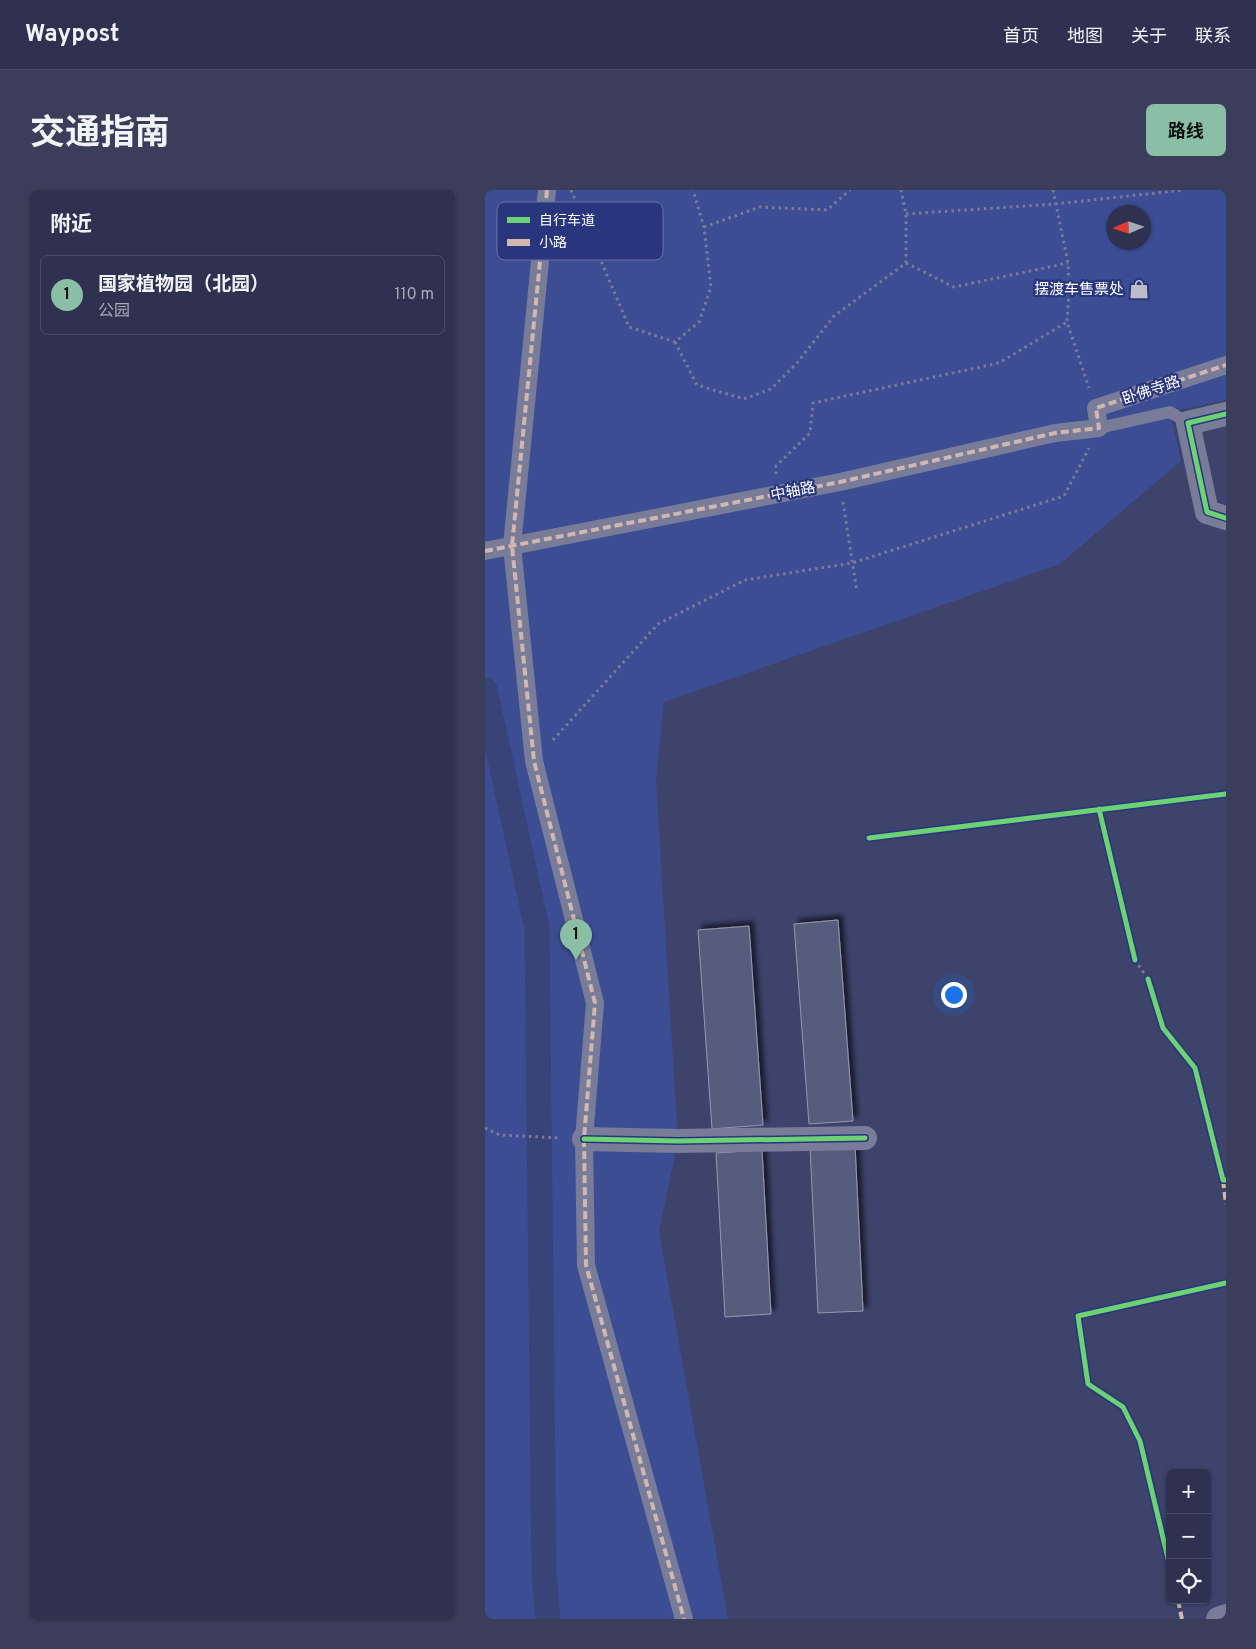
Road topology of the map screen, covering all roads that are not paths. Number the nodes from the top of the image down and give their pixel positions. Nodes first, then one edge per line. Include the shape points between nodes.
1 (540, 260) edge
2 (1226, 366) edge
3 (1226, 414) edge
4 (1187, 423) junction
5 (1099, 428) junction
6 (1226, 518) edge
7 (512, 546) junction
8 (485, 551) edge
9 (865, 1138) dead end
10 (585, 1139) junction
11 (1226, 1616) edge
12 (684, 1619) edge
13 (1218, 1619) edge

1 - 7 street
2 - 5 street, 卧佛寺路 via 1096,408
3 - 4 street
4 - 5 lane via 1170,412
4 - 6 street via 1207,512
5 - 7 street, 中轴路 via 1055,433 841,482
7 - 8 street, 中轴路
7 - 10 street via 534,761 595,1003
9 - 10 street
10 - 12 street via 586,1265
11 - 13 street

